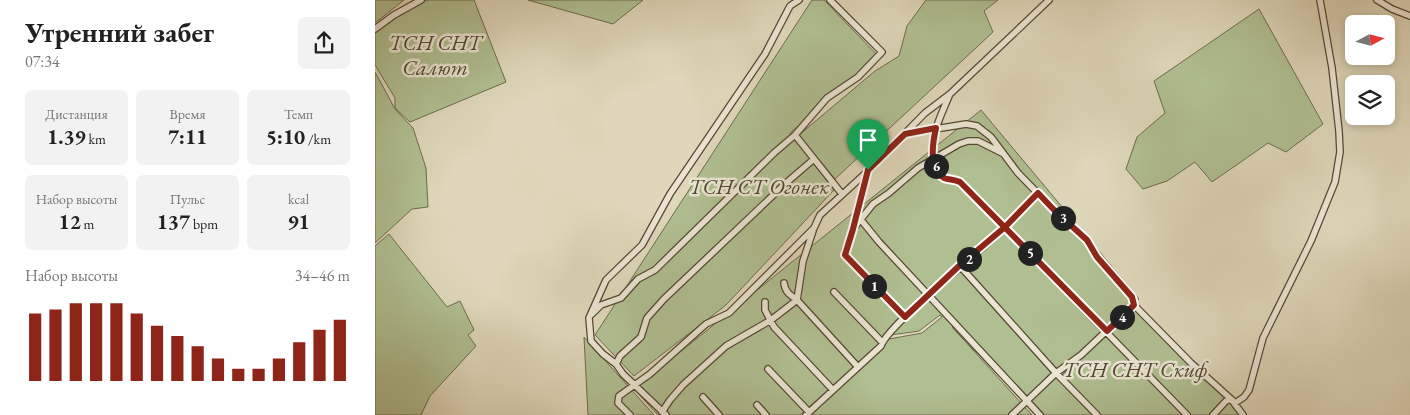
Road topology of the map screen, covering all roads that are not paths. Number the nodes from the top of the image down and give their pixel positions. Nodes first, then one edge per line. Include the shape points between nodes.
1 (421, 0) edge
2 (799, 0) edge
3 (830, 0) edge
4 (1049, 0) edge
5 (1320, 0) edge
6 (1377, 0) edge
7 (1410, 16) edge
8 (375, 29) edge
9 (949, 94) junction
10 (936, 128) junction
11 (905, 134) junction
12 (795, 135) junction
13 (1003, 154) junction
14 (814, 159) junction
15 (933, 160) junction
16 (868, 170) junction
17 (1038, 193) junction
18 (842, 194) junction
19 (859, 217) junction
20 (1005, 227) junction
21 (814, 228) junction
22 (959, 266) junction
23 (784, 283) dead end
24 (834, 292) dead end
25 (928, 296) junction
26 (797, 300) junction
27 (765, 302) dead end
28 (1134, 305) junction
29 (905, 317) junction
30 (589, 318) junction
31 (771, 320) junction
32 (1107, 331) junction
33 (882, 342) junction
34 (616, 364) junction
35 (858, 367) junction
36 (768, 369) dead end
37 (1056, 373) junction
38 (634, 385) junction
39 (833, 390) junction
40 (703, 397) dead end
41 (1231, 399) junction
42 (1027, 401) junction
43 (757, 405) dead end
44 (664, 413) edge
45 (807, 413) edge
46 (630, 415) edge
47 (719, 415) edge
48 (766, 415) edge
49 (1012, 415) edge
50 (1040, 415) edge
51 (1097, 415) edge
52 (1187, 415) edge
53 (1213, 415) edge
54 (1243, 415) edge

1 - 8 street
2 - 30 street via 790,6 765,54 670,194 642,245 606,280
3 - 12 street via 882,52 858,77 827,98
4 - 9 street
5 - 41 street via 1339,131 1340,152 1335,182 1311,241 1263,338 1249,390 1235,403
6 - 7 street
9 - 10 street
9 - 11 street
10 - 11 street
10 - 13 street via 966,124 977,126 991,137
10 - 15 street
11 - 16 street
12 - 14 street
12 - 30 street via 655,270 638,279 621,298 601,306
13 - 15 street via 987,144 968,141
13 - 17 street
14 - 18 street
14 - 34 street via 664,299 647,318 641,338 620,356
15 - 19 street via 918,168
15 - 20 street via 944,178 960,182
16 - 18 street
16 - 19 street
17 - 20 street
17 - 28 street via 1087,240 1097,257 1132,297
18 - 21 street via 820,215
19 - 25 street
19 - 29 street via 845,251 846,257
20 - 22 street
20 - 32 street
21 - 26 street via 803,261
21 - 38 street via 729,313 706,324
22 - 25 street
22 - 37 street
23 - 26 street via 785,289
24 - 33 street
25 - 29 street
25 - 42 street
26 - 31 street
26 - 35 street
27 - 31 street via 765,310
28 - 32 street
28 - 41 street
29 - 33 street
30 - 34 street via 591,341
31 - 39 street
31 - 44 street via 726,346 683,385
32 - 37 street
32 - 52 street
33 - 35 street
34 - 38 street
35 - 39 street
36 - 45 street
37 - 42 street
37 - 51 street
38 - 44 street
38 - 46 street via 618,397 618,403
39 - 45 street
40 - 47 street
41 - 53 street
41 - 54 street
42 - 49 street
42 - 50 street
43 - 48 street

